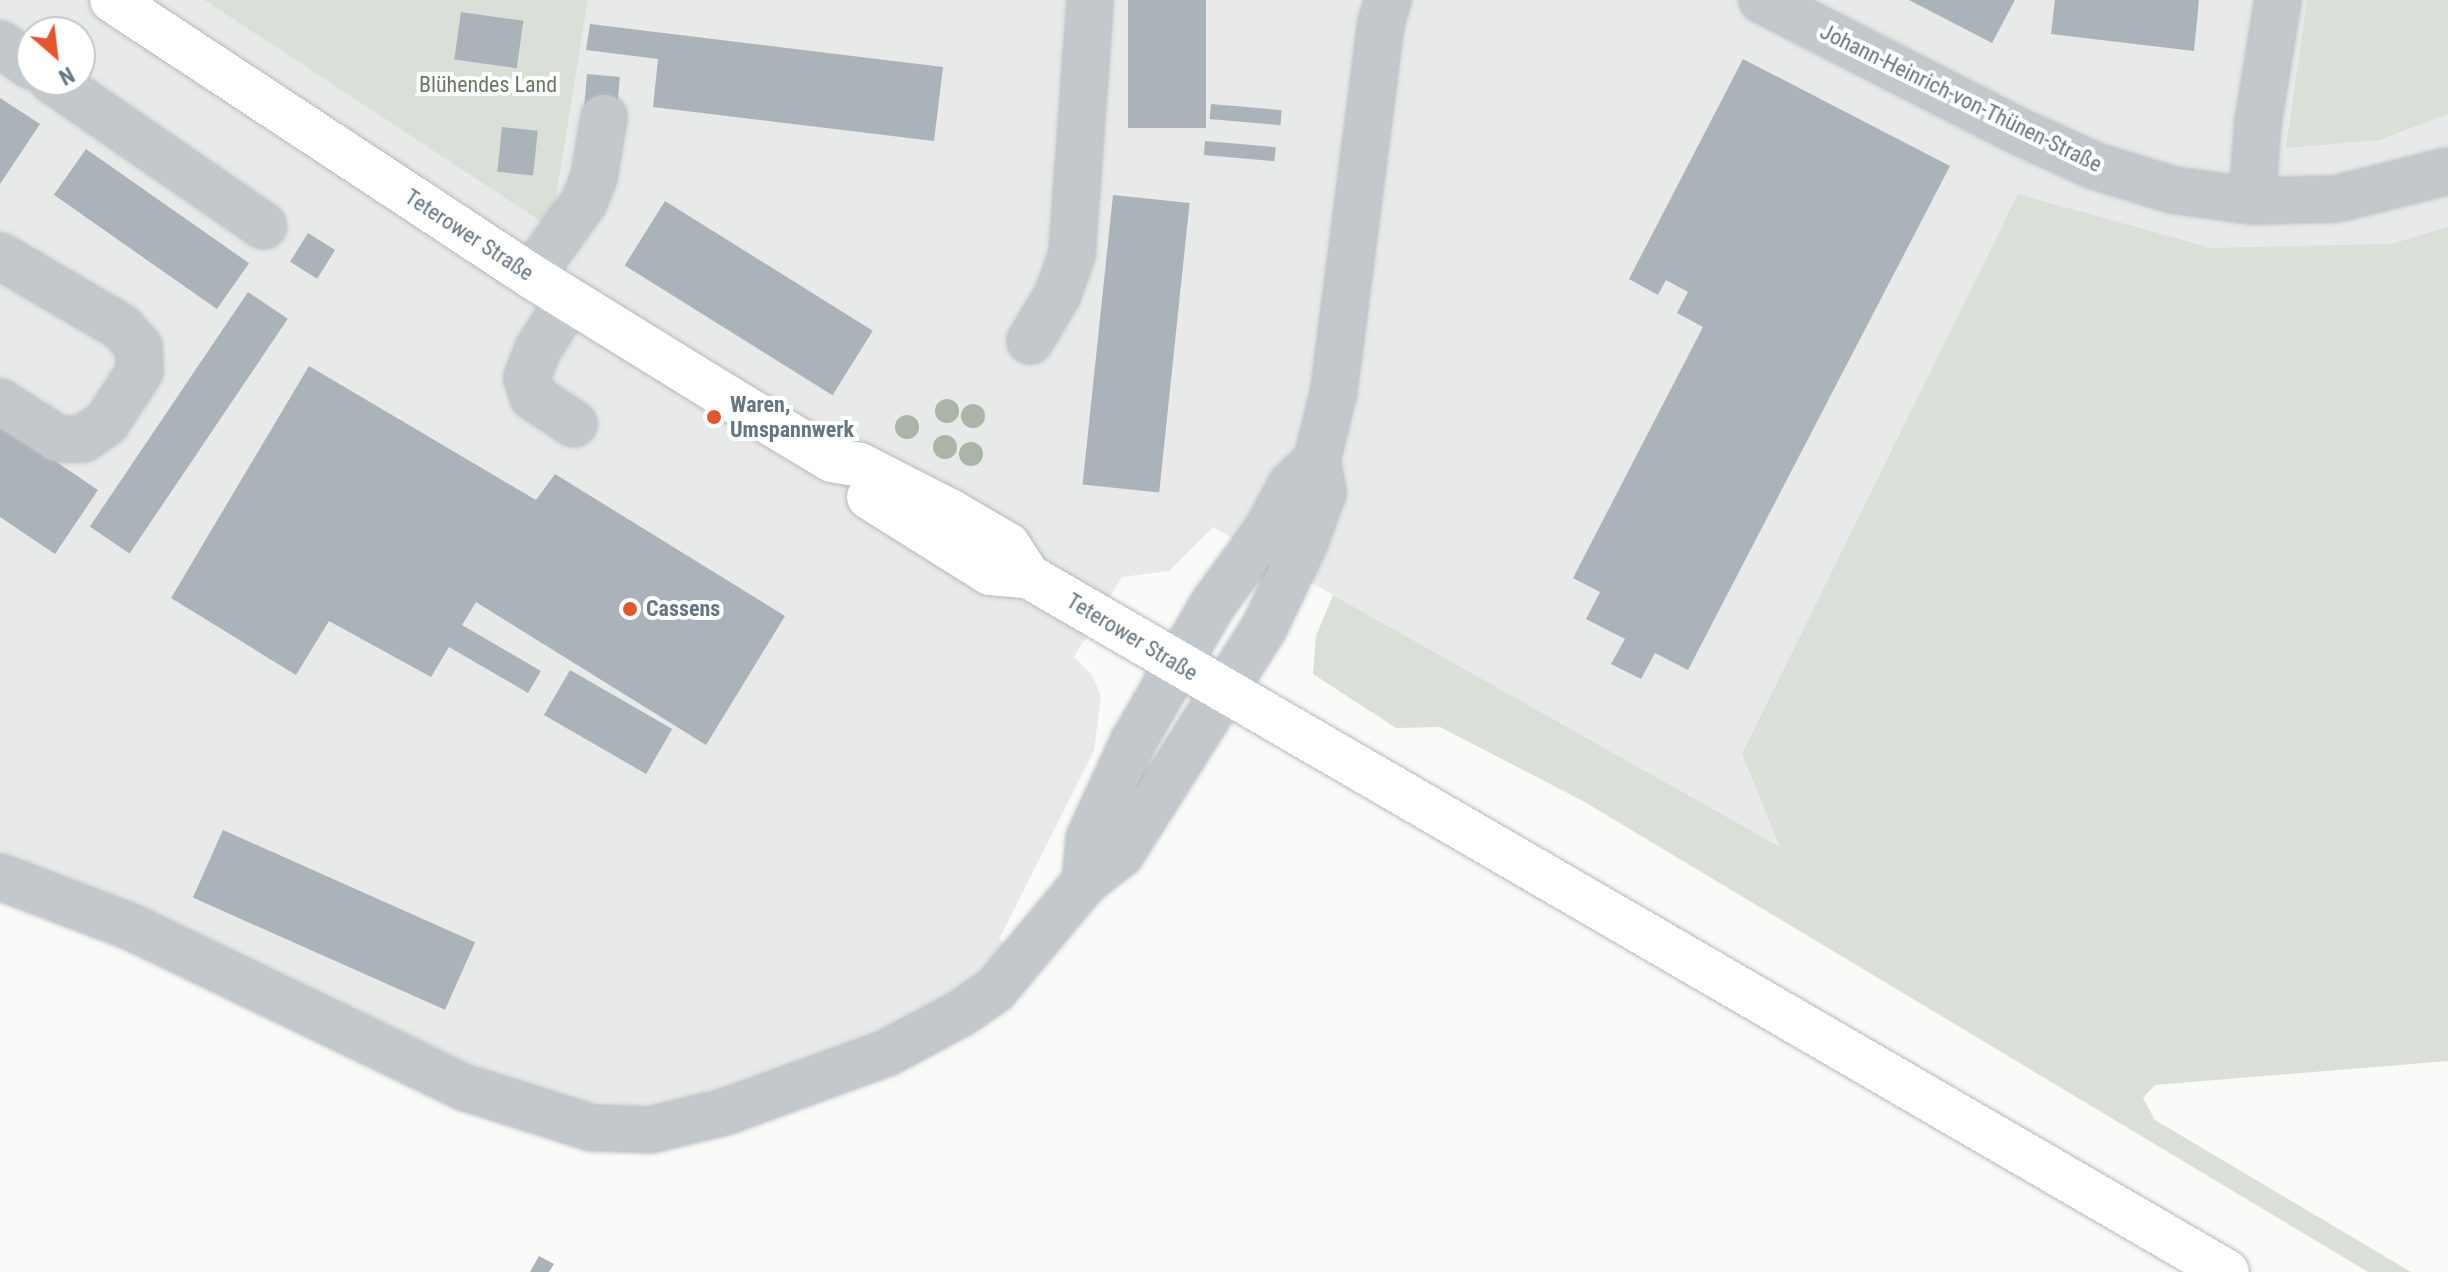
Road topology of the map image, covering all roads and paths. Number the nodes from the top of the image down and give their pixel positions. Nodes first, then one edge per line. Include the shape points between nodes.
1 (112, 0) edge
2 (1090, 0) edge
3 (1388, 0) edge
4 (1762, 0) edge
5 (2278, 0) edge
6 (75, 96) edge
7 (604, 117) dead end
8 (2448, 171) edge
9 (2252, 201) junction
10 (264, 226) dead end
11 (0, 256) edge
12 (531, 276) junction
13 (569, 301) junction
14 (1030, 341) dead end
15 (0, 402) edge
16 (574, 424) dead end
17 (1317, 460) junction
18 (1178, 664) junction
19 (1230, 695) junction
20 (0, 877) edge
21 (1085, 882) junction
22 (2227, 1272) edge

1 - 12 main road, Teterower Straße
2 - 14 street via 1072,254 1058,294
3 - 17 street via 1334,390
4 - 9 street, Johann-Heinrich-von-Thünen-Straße via 2095,166 2173,190
5 - 9 street via 2258,122
6 - 10 street
7 - 12 street via 594,177 584,202
8 - 9 street, Johann-Heinrich-von-Thünen-Straße via 2336,199
11 - 15 street via 121,327 139,347 140,371 106,423 83,439 58,439
12 - 13 main road, Teterower Straße
13 - 16 street via 538,349 527,378 533,397
13 - 18 main road, Teterower Straße via 832,460 860,465 1008,545 1028,576
17 - 18 street via 1291,485
17 - 19 street via 1323,492 1304,544
18 - 19 main road, Teterower Straße
18 - 21 street via 1133,742 1089,838
19 - 21 street via 1121,854
19 - 22 main road, Teterower Straße
20 - 21 street via 131,927 466,1088 558,1121 625,1131 725,1112 887,1053 995,990

